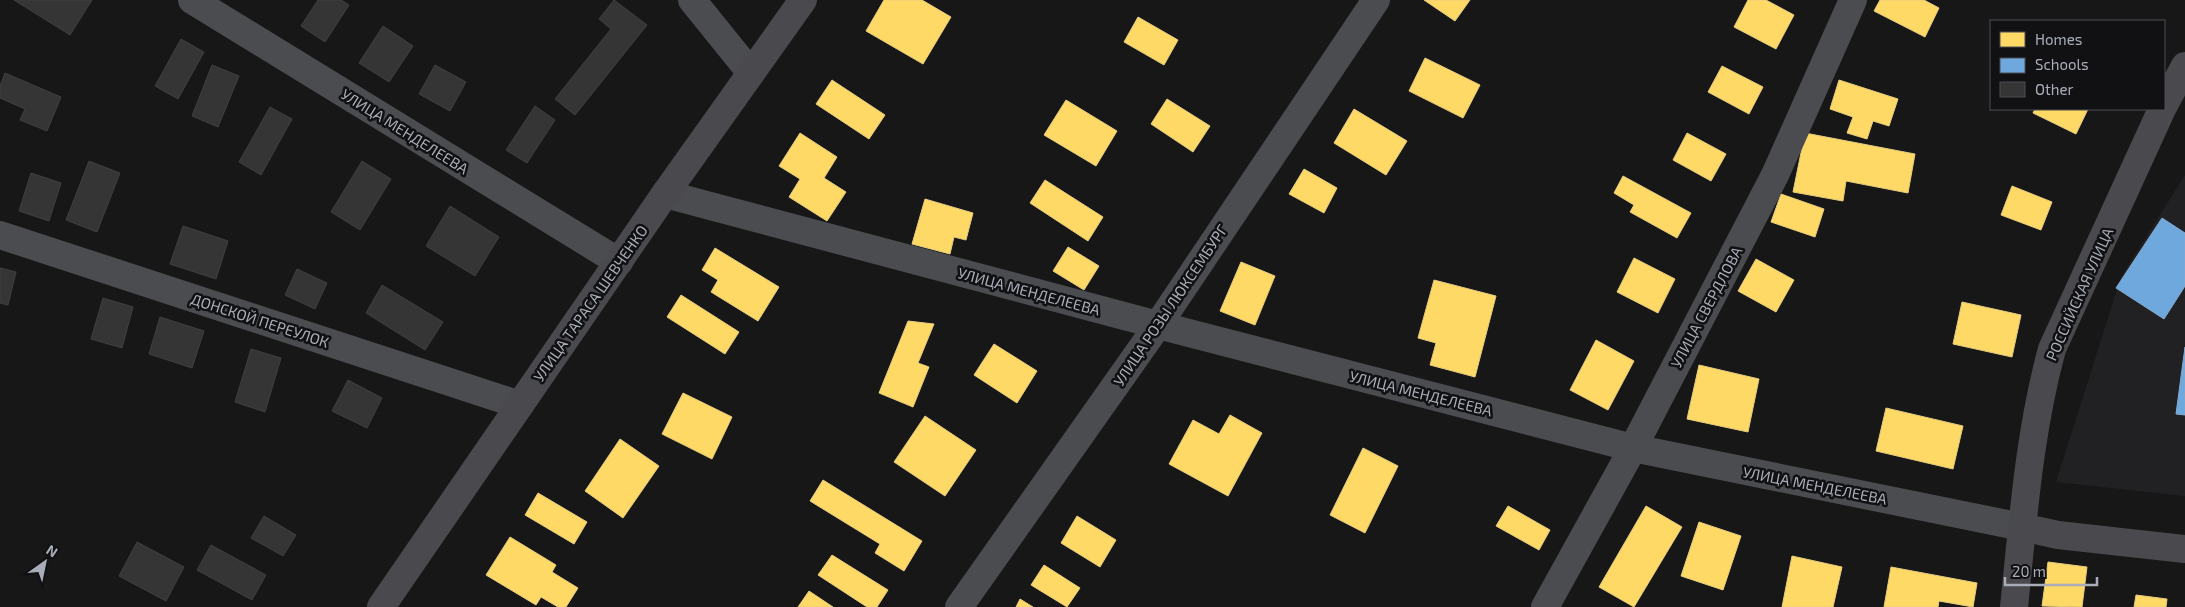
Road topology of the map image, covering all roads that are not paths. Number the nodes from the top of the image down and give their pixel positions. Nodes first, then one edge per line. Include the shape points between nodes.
1 (192, 0) edge
2 (692, 0) edge
3 (803, 0) edge
4 (1376, 0) edge
5 (1853, 0) edge
6 (2185, 66) edge
7 (751, 73) junction
8 (2165, 103) edge
9 (2162, 110) edge
10 (665, 194) junction
11 (0, 235) edge
12 (619, 262) junction
13 (1158, 326) junction
14 (520, 404) junction
15 (1633, 448) junction
16 (2022, 527) junction
17 (2185, 549) edge
18 (381, 607) edge
19 (959, 607) edge
20 (1545, 607) edge
21 (2014, 607) edge

1 - 12 street, УЛИЦА МЕНДЕЛЕЕВА
2 - 7 street
3 - 7 street, УЛИЦА ТАРАСА ШЕВЧЕНКО
4 - 13 street, УЛИЦА РОЗЫ ЛЮКСЕМБУРГ
5 - 15 street, УЛИЦА СВЕРДЛОВА via 1775,175
6 - 8 street
7 - 10 street, УЛИЦА ТАРАСА ШЕВЧЕНКО
9 - 16 street, РОССИЙСКАЯ УЛИЦА via 2052,349 2041,390
10 - 12 street, УЛИЦА ТАРАСА ШЕВЧЕНКО
10 - 13 street, УЛИЦА МЕНДЕЛЕЕВА
11 - 14 street, ДОНСКОЙ ПЕРЕУЛОК
12 - 14 street, УЛИЦА ТАРАСА ШЕВЧЕНКО
13 - 15 street, УЛИЦА МЕНДЕЛЕЕВА
13 - 19 street, УЛИЦА РОЗЫ ЛЮКСЕМБУРГ
14 - 18 street, УЛИЦА ТАРАСА ШЕВЧЕНКО
15 - 16 street, УЛИЦА МЕНДЕЛЕЕВА
15 - 20 street, УЛИЦА СВЕРДЛОВА
16 - 17 street, УЛИЦА МЕНДЕЛЕЕВА via 2058,535
16 - 21 street, РОССИЙСКАЯ УЛИЦА

